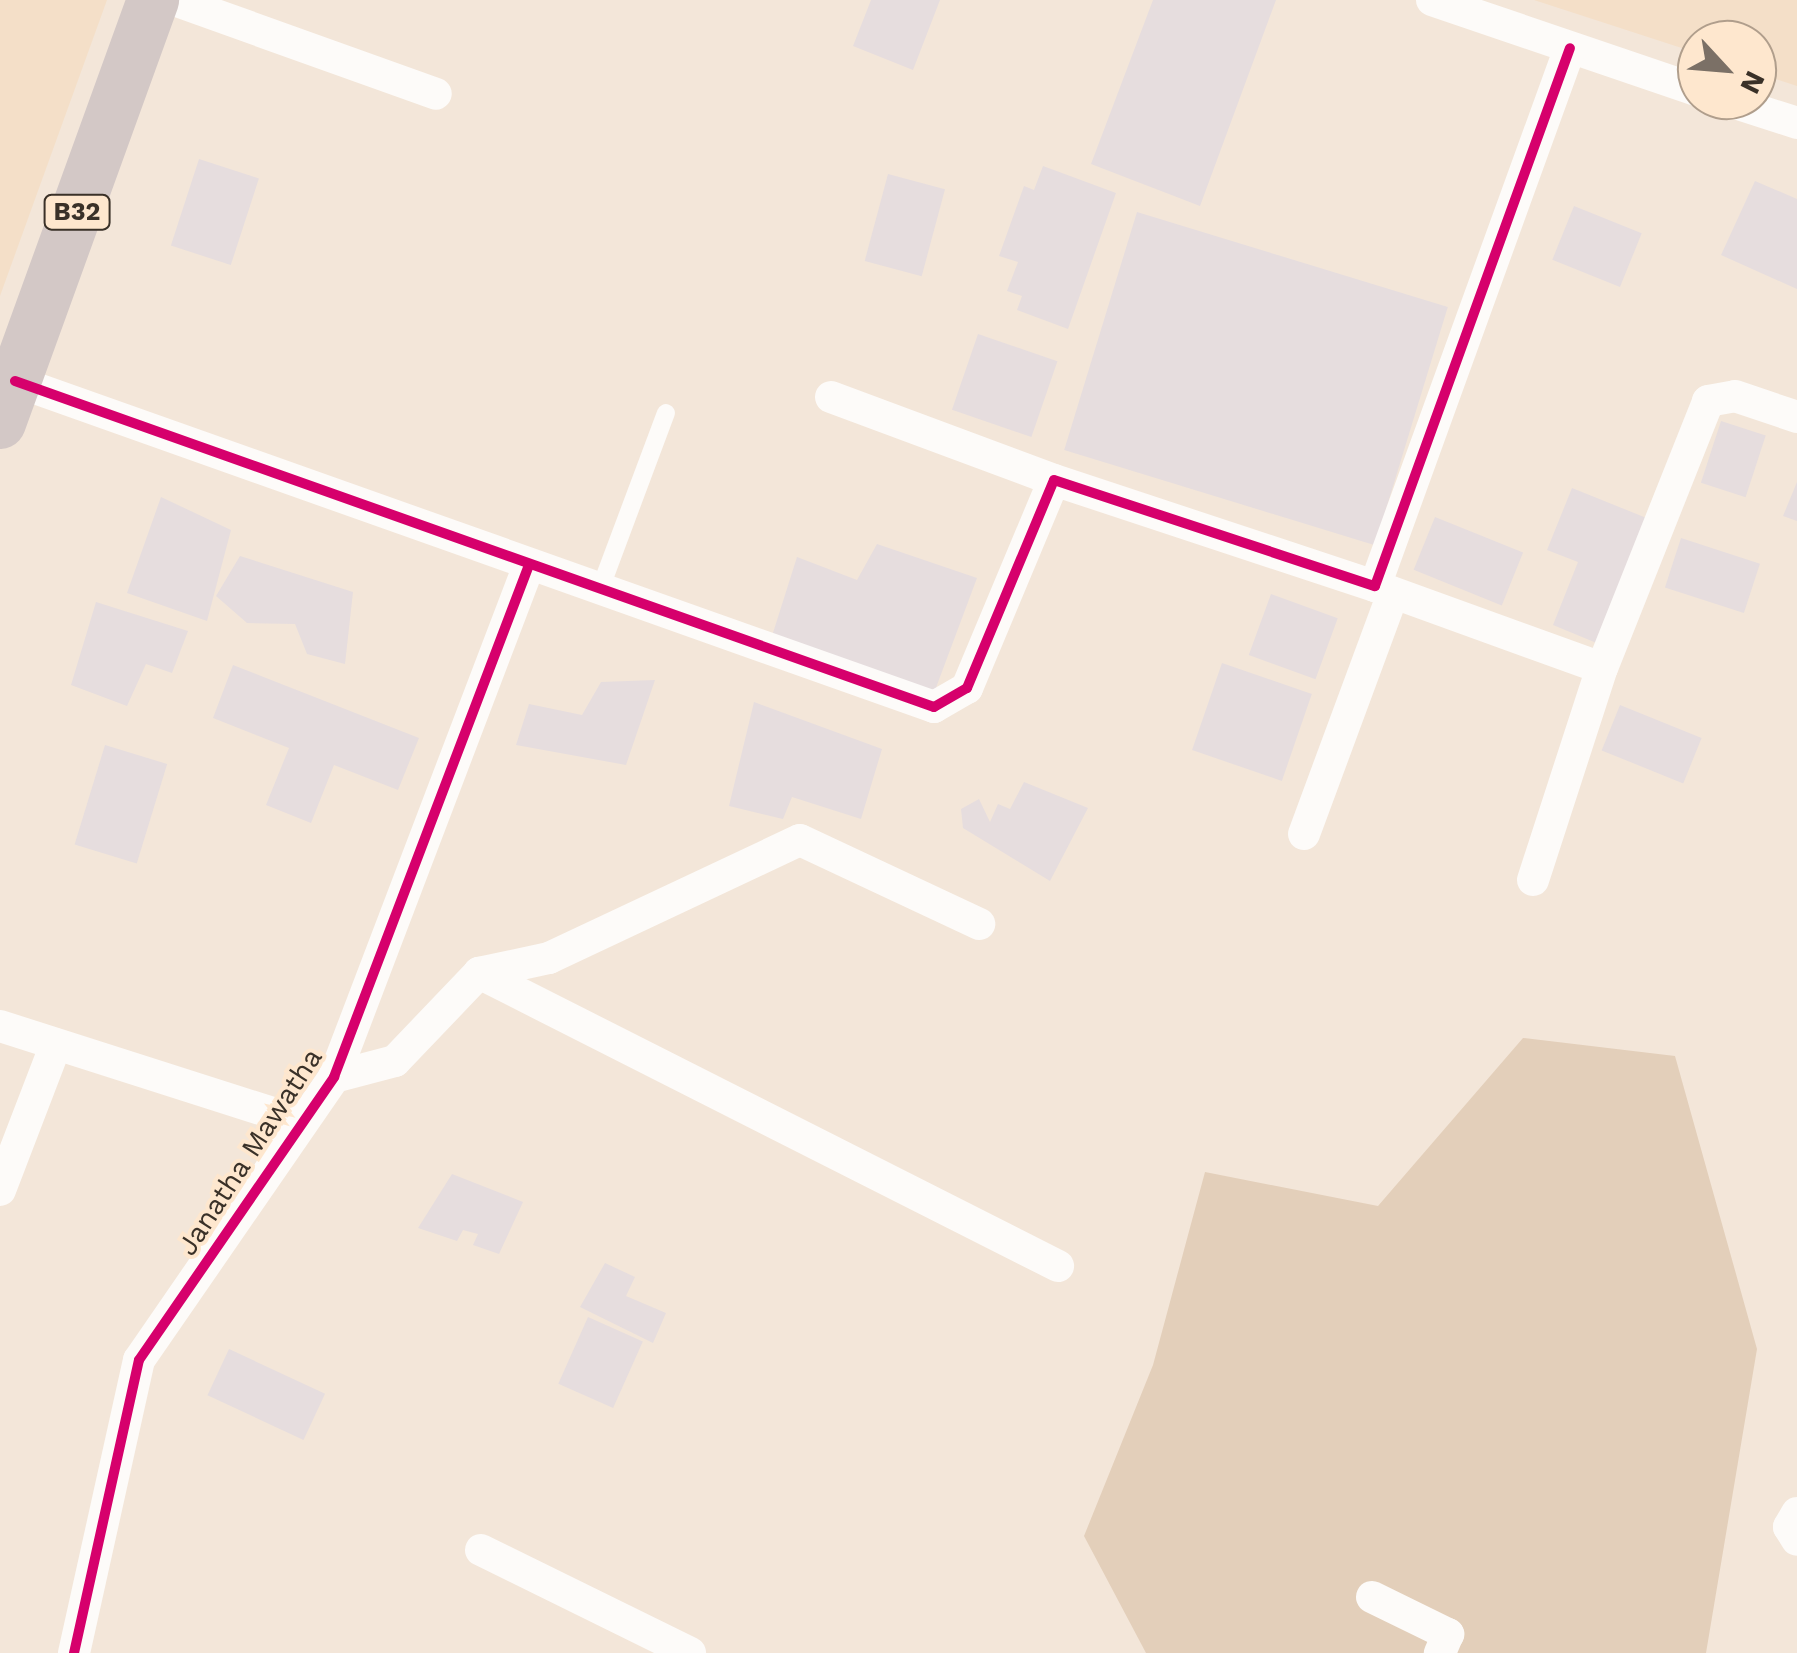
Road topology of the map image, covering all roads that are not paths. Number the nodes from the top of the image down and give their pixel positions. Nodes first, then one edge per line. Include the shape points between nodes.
1 (153, 0) edge
2 (174, 0) edge
3 (1432, 0) edge
4 (1570, 48) junction
5 (1677, 83) edge
6 (436, 94) dead end
7 (831, 397) dead end
8 (8, 402) edge
9 (666, 413) dead end
10 (1797, 417) edge
11 (1054, 480) junction
12 (528, 565) junction
13 (1384, 590) junction
14 (599, 592) junction
15 (1602, 668) junction
16 (1304, 834) dead end
17 (1533, 880) dead end
18 (979, 924) dead end
19 (479, 973) junction
20 (0, 1026) edge
21 (56, 1044) junction
22 (334, 1076) junction
23 (301, 1122) junction
24 (0, 1190) edge
25 (1058, 1266) dead end
26 (1797, 1513) edge
27 (1797, 1540) edge
28 (482, 1550) dead end
29 (1372, 1598) dead end
30 (86, 1648) edge
31 (690, 1653) edge
32 (1440, 1653) edge

1 - 8 main road, B32
2 - 6 street
3 - 4 street
4 - 5 street
4 - 13 street
7 - 11 street
8 - 12 street
9 - 14 lane
10 - 15 street via 1736,396 1708,402
11 - 13 street
11 - 14 street via 967,688 934,707
12 - 14 street
12 - 22 street, Janatha Mawatha
13 - 15 street
13 - 16 street
15 - 17 street
18 - 19 street via 800,840 550,958
19 - 22 street via 395,1061
19 - 25 street
20 - 21 street
21 - 23 street
21 - 24 street
22 - 23 street, Janatha Mawatha
23 - 30 street, Janatha Mawatha via 139,1360
26 - 27 street via 1789,1527
28 - 31 street
29 - 32 street via 1448,1634

